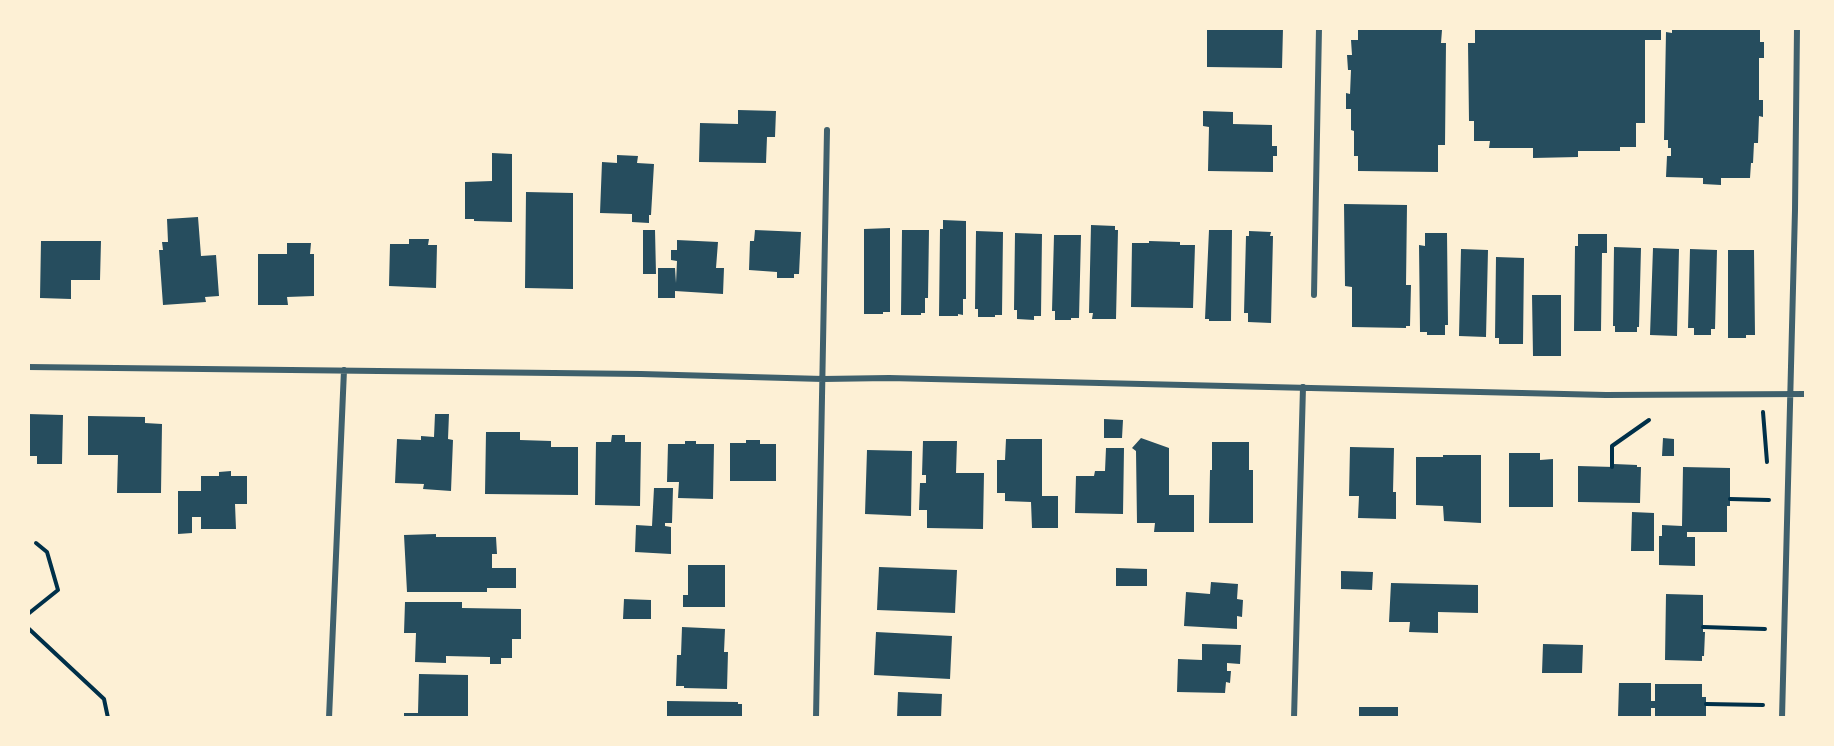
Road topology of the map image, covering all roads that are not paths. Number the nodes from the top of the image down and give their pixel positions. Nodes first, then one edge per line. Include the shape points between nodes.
1 (1319, 28) edge
2 (1797, 28) edge
3 (827, 130) dead end
4 (1314, 295) dead end
5 (28, 367) edge
6 (344, 370) junction
7 (823, 379) junction
8 (1303, 387) junction
9 (1791, 394) junction
10 (1806, 394) edge
11 (329, 717) edge
12 (816, 717) edge
13 (1294, 717) edge
14 (1782, 717) edge

1 - 4 street
2 - 9 street
3 - 7 street
5 - 6 street
6 - 7 street
6 - 11 street
7 - 8 street
7 - 12 street
8 - 9 street via 1606,395
8 - 13 street
9 - 10 street
9 - 14 street

